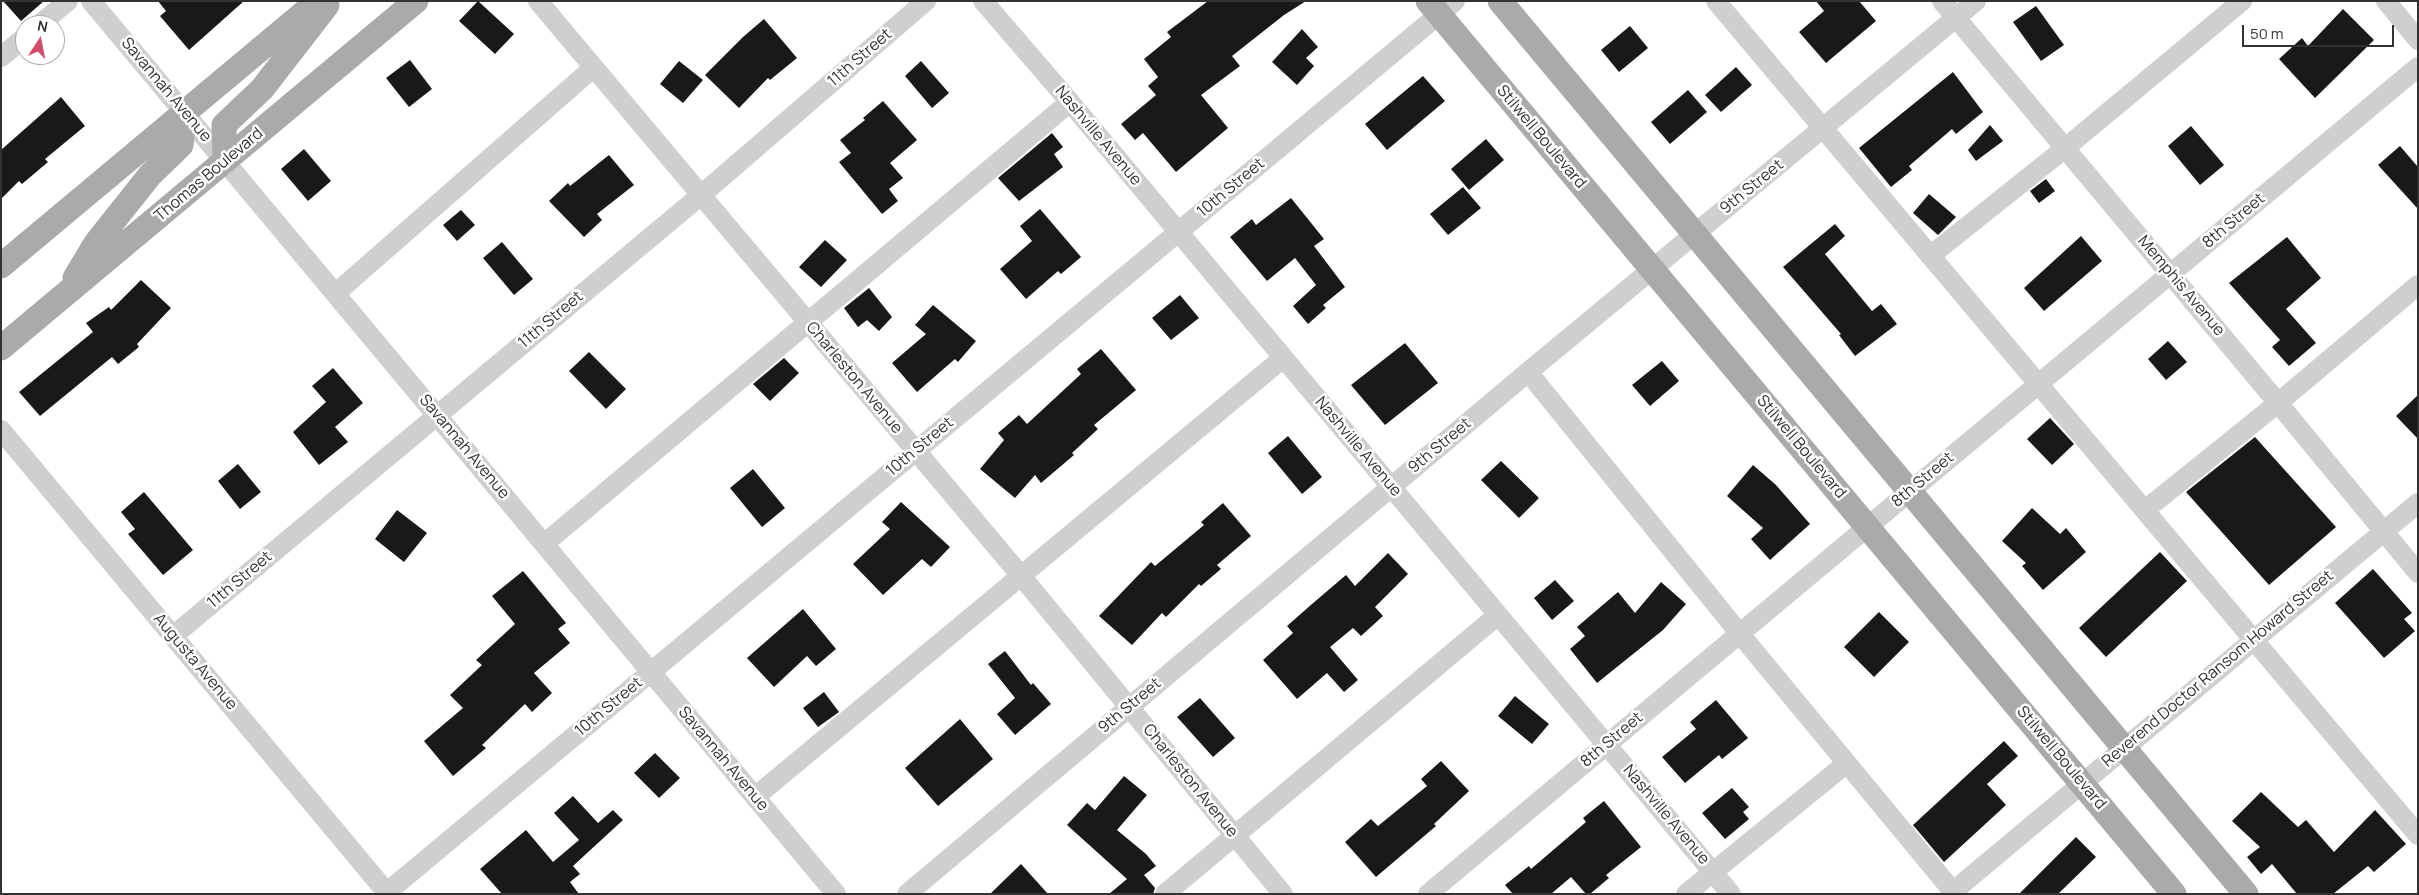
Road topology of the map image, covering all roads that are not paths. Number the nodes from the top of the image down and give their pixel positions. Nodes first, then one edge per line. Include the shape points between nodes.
1 (68, 1) edge
2 (91, 1) edge
3 (318, 1) edge
4 (330, 1) edge
5 (416, 1) edge
6 (538, 1) edge
7 (926, 1) edge
8 (984, 1) edge
9 (1500, 1) edge
10 (1716, 1) edge
11 (1942, 1) edge
12 (1976, 1) edge
13 (2242, 1) edge
14 (2386, 1) edge
15 (1440, 6) edge
16 (51, 15) edge
17 (1956, 18) junction
18 (2418, 40) edge
19 (15, 45) edge
20 (1, 57) edge
21 (2418, 67) edge
22 (593, 68) junction
23 (1070, 102) junction
24 (185, 113) junction
25 (1823, 128) junction
26 (2064, 149) junction
27 (225, 161) junction
28 (700, 196) junction
29 (1178, 232) junction
30 (1694, 234) junction
31 (1930, 256) junction
32 (1, 266) edge
33 (1652, 269) junction
34 (2170, 274) junction
35 (2418, 285) edge
36 (336, 293) junction
37 (64, 296) junction
38 (807, 322) junction
39 (1, 348) edge
40 (1283, 358) junction
41 (1528, 372) junction
42 (2038, 384) junction
43 (2278, 403) junction
44 (438, 415) junction
45 (1, 430) edge
46 (916, 451) junction
47 (1392, 487) junction
48 (1910, 491) junction
49 (2418, 504) edge
50 (2145, 510) junction
51 (1867, 527) junction
52 (2383, 532) junction
53 (544, 544) junction
54 (2418, 573) edge
55 (1022, 577) junction
56 (1498, 615) junction
57 (1740, 634) junction
58 (173, 636) junction
59 (2253, 639) junction
60 (651, 672) junction
61 (1130, 707) junction
62 (1606, 745) junction
63 (2124, 747) junction
64 (1847, 764) junction
65 (2082, 783) junction
66 (755, 798) junction
67 (1235, 836) junction
68 (2418, 836) edge
69 (1713, 872) junction
70 (387, 893) edge
71 (1953, 893) edge
72 (836, 894) edge
73 (907, 894) edge
74 (1166, 894) edge
75 (1283, 894) edge
76 (1428, 894) edge
77 (1686, 894) edge
78 (1731, 894) edge
79 (2174, 894) edge
80 (2246, 894) edge

1 - 16 street
2 - 24 street, Savannah Avenue
3 - 24 main road
4 - 27 main road via 262,90 224,125
5 - 27 main road, Thomas Boulevard
6 - 22 street, Charleston Avenue
7 - 28 street, 11th Street
8 - 23 street, Nashville Avenue
9 - 30 main road
10 - 25 street
11 - 17 street, Memphis Avenue
12 - 17 street, 9th Street
13 - 26 street
14 - 18 street
15 - 29 street, 10th Street
15 - 33 main road, Stilwell Boulevard
17 - 25 street, 9th Street
17 - 26 street, Memphis Avenue
19 - 20 street
21 - 34 street, 8th Street
22 - 28 street, Charleston Avenue
22 - 36 street
23 - 29 street, Nashville Avenue
23 - 38 street
24 - 27 street, Savannah Avenue
24 - 32 main road
24 - 37 main road via 181,145 150,175 96,243
25 - 30 street, 9th Street
25 - 31 street
26 - 31 street
26 - 34 street, Memphis Avenue
27 - 36 street, Savannah Avenue
27 - 37 main road, Thomas Boulevard
28 - 38 street, Charleston Avenue
28 - 44 street, 11th Street
29 - 40 street, Nashville Avenue
29 - 46 street, 10th Street
30 - 33 street, 9th Street
30 - 48 main road
31 - 42 street
33 - 41 street, 9th Street
33 - 51 main road, Stilwell Boulevard
34 - 42 street, 8th Street
34 - 43 street, Memphis Avenue
35 - 43 street
36 - 44 street, Savannah Avenue
37 - 39 main road, Thomas Boulevard
38 - 46 street, Charleston Avenue
38 - 53 street
40 - 47 street, Nashville Avenue
40 - 55 street
41 - 47 street, 9th Street
41 - 57 street
42 - 48 street, 8th Street
42 - 50 street
43 - 50 street
43 - 52 street, Memphis Avenue
44 - 53 street, Savannah Avenue
44 - 58 street, 11th Street
45 - 58 street, Augusta Avenue
46 - 55 street, Charleston Avenue
46 - 60 street, 10th Street
47 - 56 street, Nashville Avenue
47 - 61 street, 9th Street
48 - 51 street, 8th Street
48 - 63 main road
49 - 52 street, Reverend Doctor Ransom Howard Street
50 - 59 street
51 - 57 street, 8th Street
51 - 65 main road, Stilwell Boulevard
52 - 54 street, Memphis Avenue
52 - 59 street, Reverend Doctor Ransom Howard Street
53 - 60 street, Savannah Avenue
55 - 61 street, Charleston Avenue
55 - 66 street
56 - 62 street, Nashville Avenue
56 - 67 street
57 - 62 street, 8th Street
57 - 64 street
58 - 70 street, Augusta Avenue
59 - 63 street, Reverend Doctor Ransom Howard Street
59 - 68 street
60 - 66 street, Savannah Avenue
60 - 70 street, 10th Street
61 - 67 street, Charleston Avenue
61 - 73 street, 9th Street
62 - 69 street, Nashville Avenue
62 - 76 street, 8th Street
63 - 65 street, Reverend Doctor Ransom Howard Street
63 - 80 main road
64 - 69 street
64 - 71 street
65 - 71 street, Reverend Doctor Ransom Howard Street
65 - 79 main road, Stilwell Boulevard
66 - 72 street, Savannah Avenue
67 - 74 street
67 - 75 street, Charleston Avenue
69 - 77 street
69 - 78 street, Nashville Avenue

